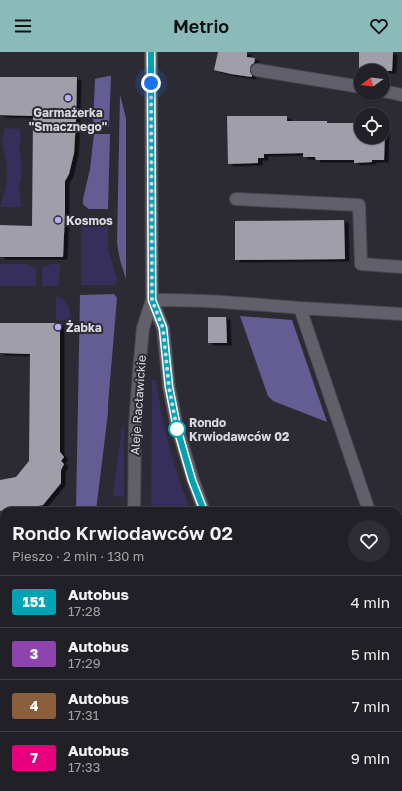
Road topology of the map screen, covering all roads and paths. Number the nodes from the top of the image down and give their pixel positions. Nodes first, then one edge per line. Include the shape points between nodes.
1 (151, 52) edge
2 (257, 70) dead end
3 (354, 86) edge
4 (390, 92) edge
5 (402, 95) edge
6 (236, 199) dead end
7 (402, 267) edge
8 (152, 300) junction
9 (300, 308) junction
10 (402, 314) edge
11 (134, 507) edge
12 (202, 507) edge
13 (368, 507) edge

1 - 8 street, Aleje Racławickie
2 - 3 street
4 - 5 street
6 - 7 street via 359,205 361,264
8 - 9 street via 235,302
8 - 11 street, Aleje Racławickie via 143,328 135,426
8 - 12 street, Aleje Racławickie via 163,328 169,387 177,428
9 - 10 street
9 - 13 street

